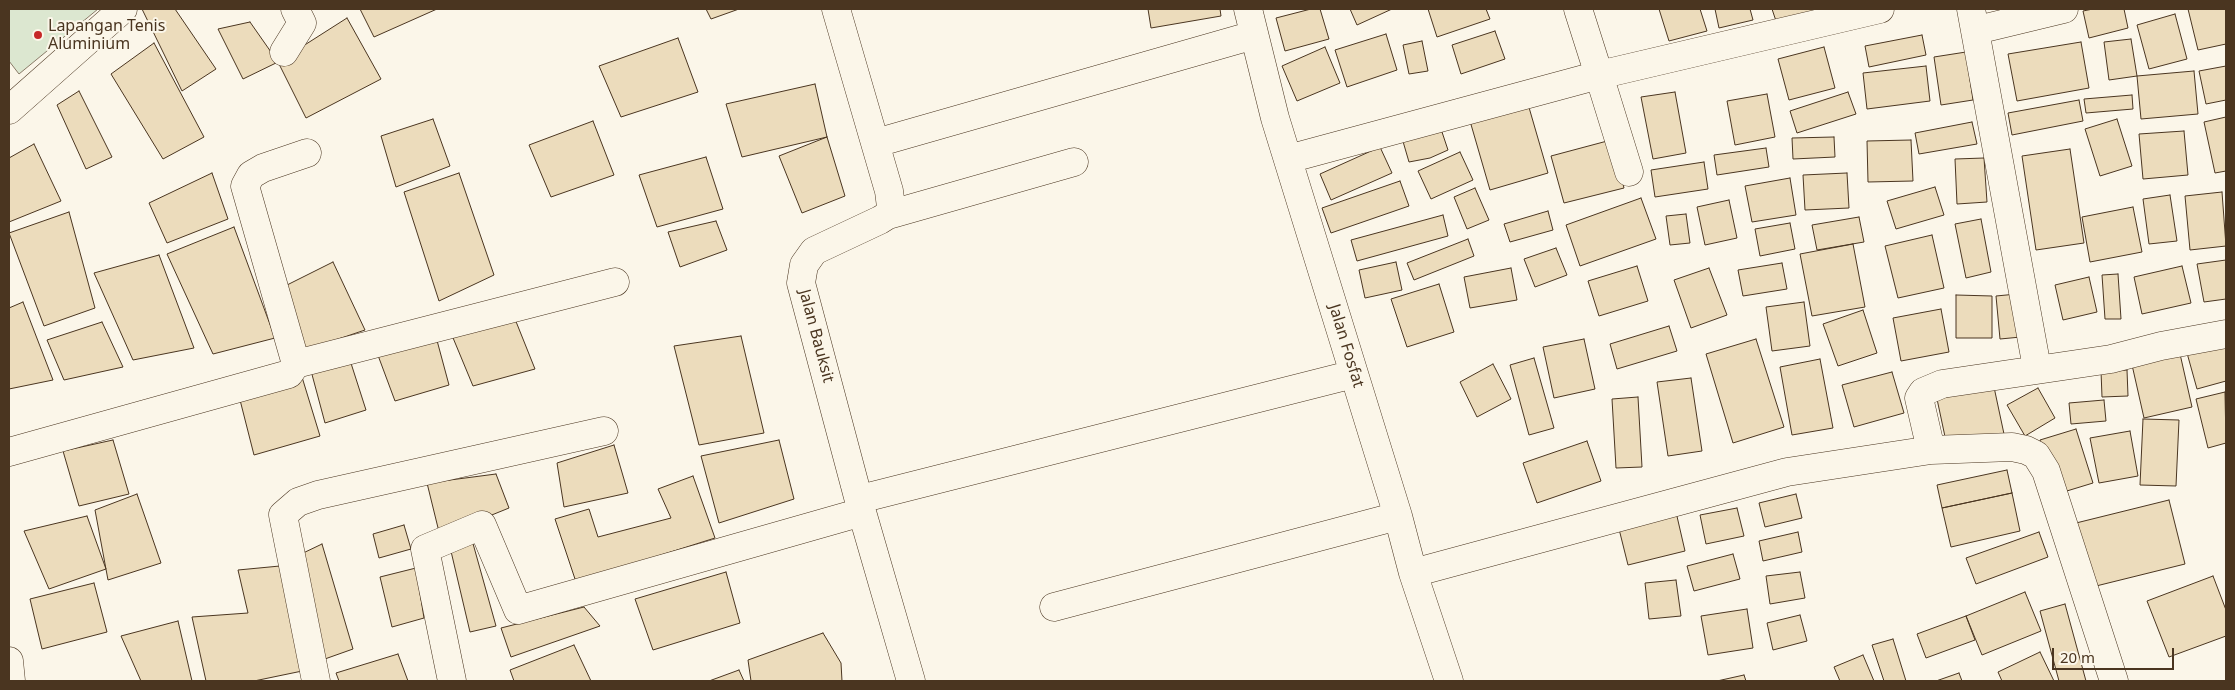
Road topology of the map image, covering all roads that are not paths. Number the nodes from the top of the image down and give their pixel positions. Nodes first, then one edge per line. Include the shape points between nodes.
1 (123, 9) edge
2 (295, 9) edge
3 (836, 9) edge
4 (1248, 9) edge
5 (1578, 9) edge
6 (1880, 9) edge
7 (2064, 9) edge
8 (1974, 19) edge
9 (1254, 35) junction
10 (284, 52) dead end
11 (1599, 75) junction
12 (9, 110) edge
13 (876, 143) junction
14 (307, 153) dead end
15 (1288, 159) junction
16 (1074, 162) dead end
17 (1629, 172) dead end
18 (888, 215) junction
19 (615, 282) dead end
20 (2226, 334) edge
21 (296, 364) junction
22 (2037, 368) junction
23 (1354, 374) junction
24 (604, 431) dead end
25 (1931, 450) junction
26 (9, 452) edge
27 (861, 506) junction
28 (1398, 516) junction
29 (1413, 572) junction
30 (1054, 607) dead end
31 (9, 661) edge
32 (11, 681) edge
33 (316, 681) edge
34 (452, 681) edge
35 (911, 681) edge
36 (1449, 681) edge
37 (2114, 681) edge

1 - 12 street
2 - 10 street via 302,23
3 - 13 street
4 - 9 street, Jalan Fosfat
5 - 11 street
6 - 11 street
7 - 8 street
8 - 22 street
9 - 13 street
9 - 15 street, Jalan Fosfat
11 - 15 street
11 - 17 street
13 - 18 street via 889,191 891,207
14 - 21 street via 263,168 251,175 245,186
15 - 23 street, Jalan Fosfat
16 - 18 street, Jalan Bauksit
18 - 27 street, Jalan Bauksit via 814,251 804,265 801,284
19 - 21 street
20 - 22 street via 2111,359
21 - 26 street via 289,374 280,377
22 - 25 street via 1942,384 1923,392 1920,398
23 - 27 street
23 - 28 street, Jalan Fosfat
24 - 33 street via 318,495 298,502 283,514
25 - 29 street via 1787,472
25 - 37 street via 2012,447 2036,455 2046,472
27 - 34 street via 518,610 482,525 425,549
27 - 35 street, Jalan Bauksit
28 - 29 street, Jalan Fosfat
28 - 30 street
29 - 36 street, Jalan Fosfat
31 - 32 street

